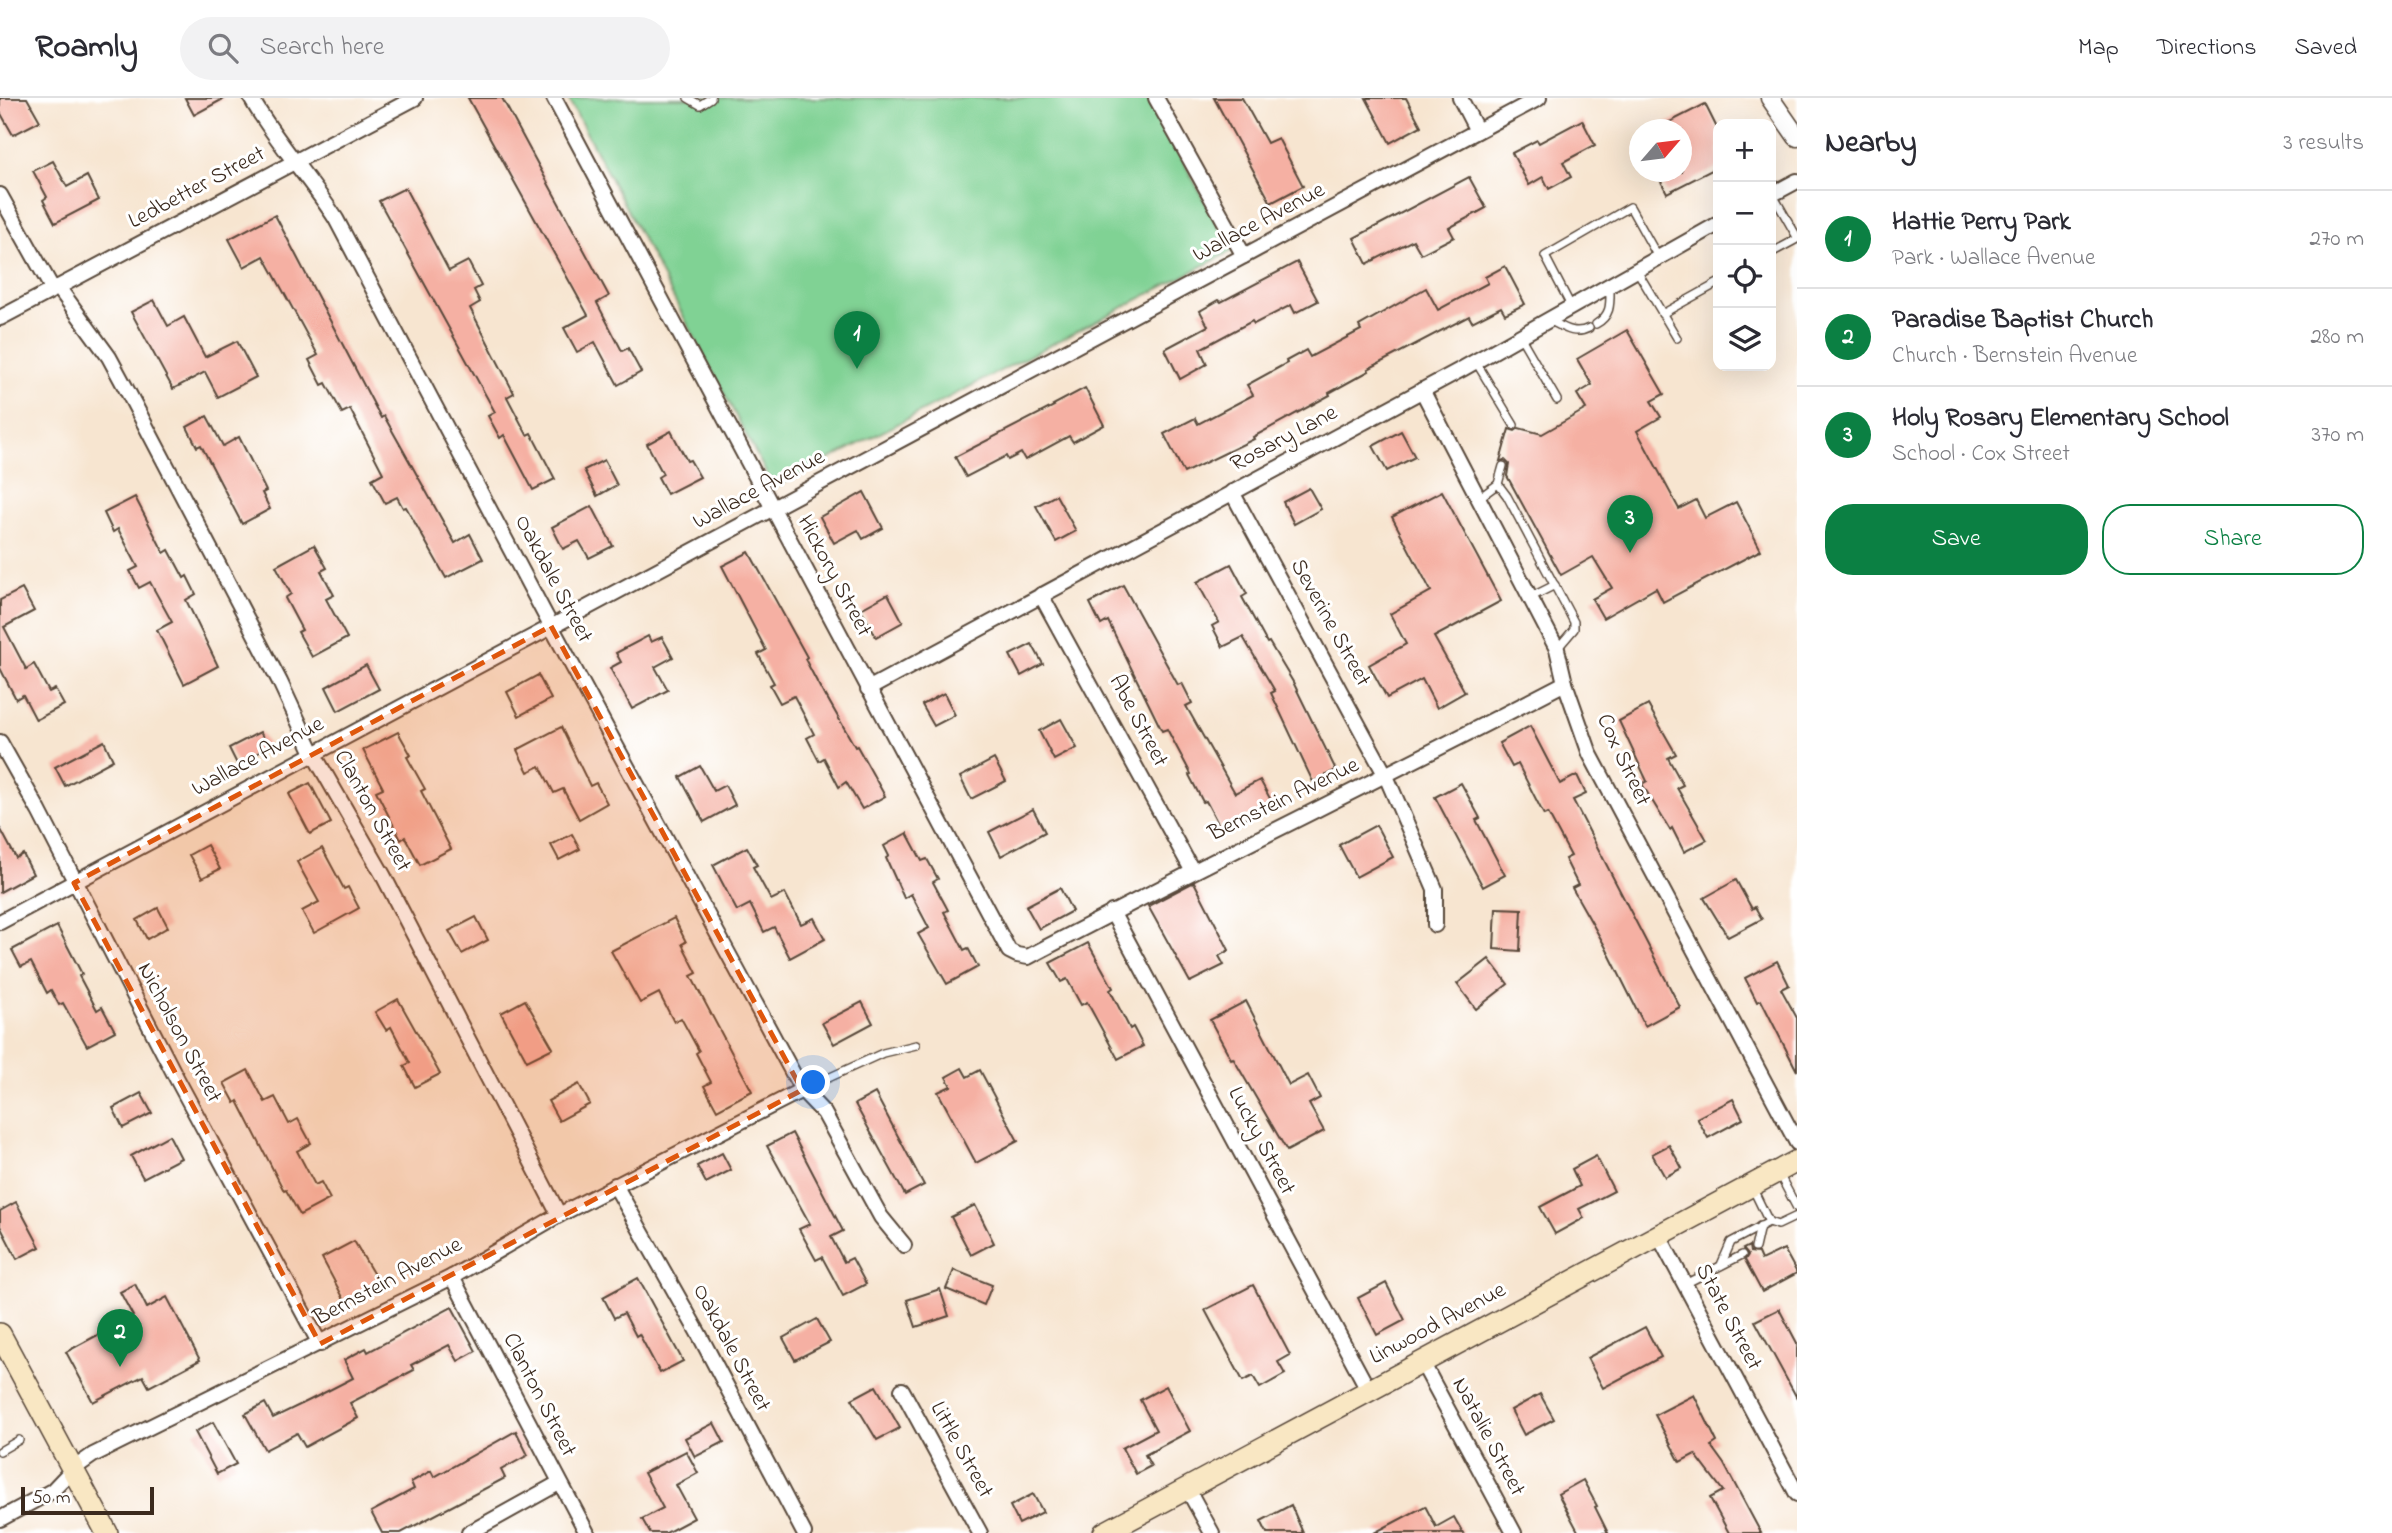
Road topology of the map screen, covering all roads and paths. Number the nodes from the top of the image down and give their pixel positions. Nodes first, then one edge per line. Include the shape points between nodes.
1 (251, 98) edge
2 (415, 98) edge
3 (554, 98) edge
4 (688, 98) edge
5 (711, 98) edge
6 (1156, 98) edge
7 (1460, 98) edge
8 (1539, 98) edge
9 (1770, 98) edge
10 (1477, 131) junction
11 (1797, 137) edge
12 (294, 162) junction
13 (1797, 181) edge
14 (1776, 193) edge
15 (0, 195) edge
16 (1776, 202) edge
17 (1713, 227) edge
18 (1797, 238) edge
19 (1776, 250) edge
20 (1244, 256) junction
21 (1658, 257) junction
22 (1636, 269) junction
23 (1610, 284) junction
24 (1713, 286) edge
25 (56, 289) junction
26 (1571, 306) junction
27 (1662, 314) junction
28 (0, 318) edge
29 (1548, 319) junction
30 (1520, 336) junction
31 (1677, 338) dead end
32 (1476, 361) junction
33 (1422, 390) junction
34 (1557, 400) dead end
35 (1514, 425) dead end
36 (1503, 466) dead end
37 (1498, 484) junction
38 (1232, 492) junction
39 (1479, 498) junction
40 (773, 509) junction
41 (1555, 585) junction
42 (1041, 595) junction
43 (1531, 597) junction
44 (551, 626) junction
45 (1557, 649) junction
46 (1565, 683) junction
47 (868, 689) junction
48 (0, 741) edge
49 (313, 753) junction
50 (1386, 776) junction
51 (1192, 870) junction
52 (74, 883) junction
53 (1112, 912) junction
54 (0, 922) edge
55 (1435, 925) dead end
56 (1022, 956) joint
57 (916, 1045) dead end
58 (802, 1090) junction
59 (1797, 1143) edge
60 (1797, 1161) edge
61 (1778, 1172) junction
62 (615, 1185) junction
63 (1752, 1186) junction
64 (1797, 1208) edge
65 (559, 1215) junction
66 (1797, 1216) edge
67 (1769, 1222) junction
68 (1760, 1226) junction
69 (1659, 1236) junction
70 (904, 1245) dead end
71 (1755, 1248) dead end
72 (1742, 1255) dead end
73 (1721, 1265) junction
74 (452, 1276) junction
75 (1684, 1284) junction
76 (0, 1334) edge
77 (320, 1344) junction
78 (1422, 1363) junction
79 (902, 1390) dead end
80 (1369, 1391) junction
81 (19, 1440) dead end
82 (0, 1451) edge
83 (73, 1469) junction
84 (559, 1483) junction
85 (1187, 1488) junction
86 (1797, 1494) edge
87 (0, 1519) edge
88 (107, 1533) edge
89 (470, 1533) edge
90 (587, 1533) edge
91 (804, 1533) edge
92 (980, 1533) edge
93 (1104, 1533) edge
94 (1212, 1533) edge
95 (1514, 1533) edge

1 - 12 street, Oakdale Street
2 - 12 street, Ledbetter Street
3 - 40 street, Hickory Street
4 - 5 lane via 700,105
6 - 20 street
7 - 10 street
8 - 10 street, Wallace Avenue
9 - 11 street
10 - 20 street, Wallace Avenue
12 - 25 street, Ledbetter Street
12 - 44 street, Oakdale Street via 335,219
13 - 14 street
15 - 25 street, Clanton Street
16 - 18 lane
17 - 21 street, Rosary Lane
18 - 19 lane
20 - 40 street, Wallace Avenue
21 - 22 street, Rosary Lane
21 - 26 lane via 1630,207 1545,256
22 - 23 street, Rosary Lane
22 - 27 lane
23 - 26 street, Rosary Lane
23 - 29 lane via 1608,315 1582,332 1572,332
24 - 27 lane
25 - 28 street, Ledbetter Street
25 - 49 street, Clanton Street via 109,357
26 - 29 street, Rosary Lane
27 - 31 lane
29 - 30 street, Rosary Lane
30 - 32 street, Rosary Lane
30 - 34 lane
32 - 33 street, Rosary Lane
32 - 35 lane
33 - 38 street, Rosary Lane
33 - 39 street, Cox Street
36 - 37 lane
37 - 39 lane
37 - 41 lane
38 - 42 street, Rosary Lane
38 - 50 street, Severine Street
39 - 43 street, Cox Street
40 - 44 street, Wallace Avenue
40 - 47 street, Hickory Street
41 - 43 lane
41 - 45 lane via 1574,622 1574,629
42 - 47 street, Rosary Lane
42 - 51 street, Abe Street
43 - 45 street, Cox Street
44 - 49 street, Wallace Avenue
44 - 58 street, Oakdale Street
45 - 46 street, Cox Street
46 - 50 street, Bernstein Avenue
46 - 59 street, Cox Street via 1590,754
47 - 56 street, Hickory Street via 1002,942
48 - 52 street, Nicholson Street
49 - 52 street, Wallace Avenue
49 - 65 street, Clanton Street via 383,875
50 - 51 street, Bernstein Avenue
50 - 55 street, Severine Street via 1435,889
51 - 53 street, Bernstein Avenue
52 - 54 street, Wallace Avenue
52 - 77 street, Nicholson Street
53 - 56 street, Bernstein Avenue via 1028,957
53 - 80 street, Lucky Street
57 - 58 lane via 883,1053
58 - 62 street, Bernstein Avenue
58 - 70 street, Oakdale Street via 824,1112 881,1217
60 - 61 main road, Linwood Avenue
61 - 63 main road, Linwood Avenue
61 - 64 lane
62 - 65 street, Bernstein Avenue
62 - 91 street, Oakdale Street
63 - 67 lane
63 - 69 main road, Linwood Avenue
65 - 74 street, Bernstein Avenue
66 - 67 lane via 1779,1225
67 - 68 lane
68 - 71 lane
68 - 73 lane via 1731,1242
69 - 75 street, State Street
69 - 78 main road, Linwood Avenue
72 - 73 lane
73 - 75 lane
74 - 77 street, Bernstein Avenue
74 - 84 street, Clanton Street
75 - 86 street, State Street
76 - 83 main road
77 - 83 street, Bernstein Avenue
78 - 80 main road, Linwood Avenue
78 - 95 street, Natalie Street
79 - 92 street, Little Street
80 - 85 main road, Linwood Avenue
81 - 82 lane
83 - 87 street, Bernstein Avenue via 52,1491
83 - 88 main road
84 - 89 street
84 - 90 street, Clanton Street
85 - 93 main road, Linwood Avenue
85 - 94 street

